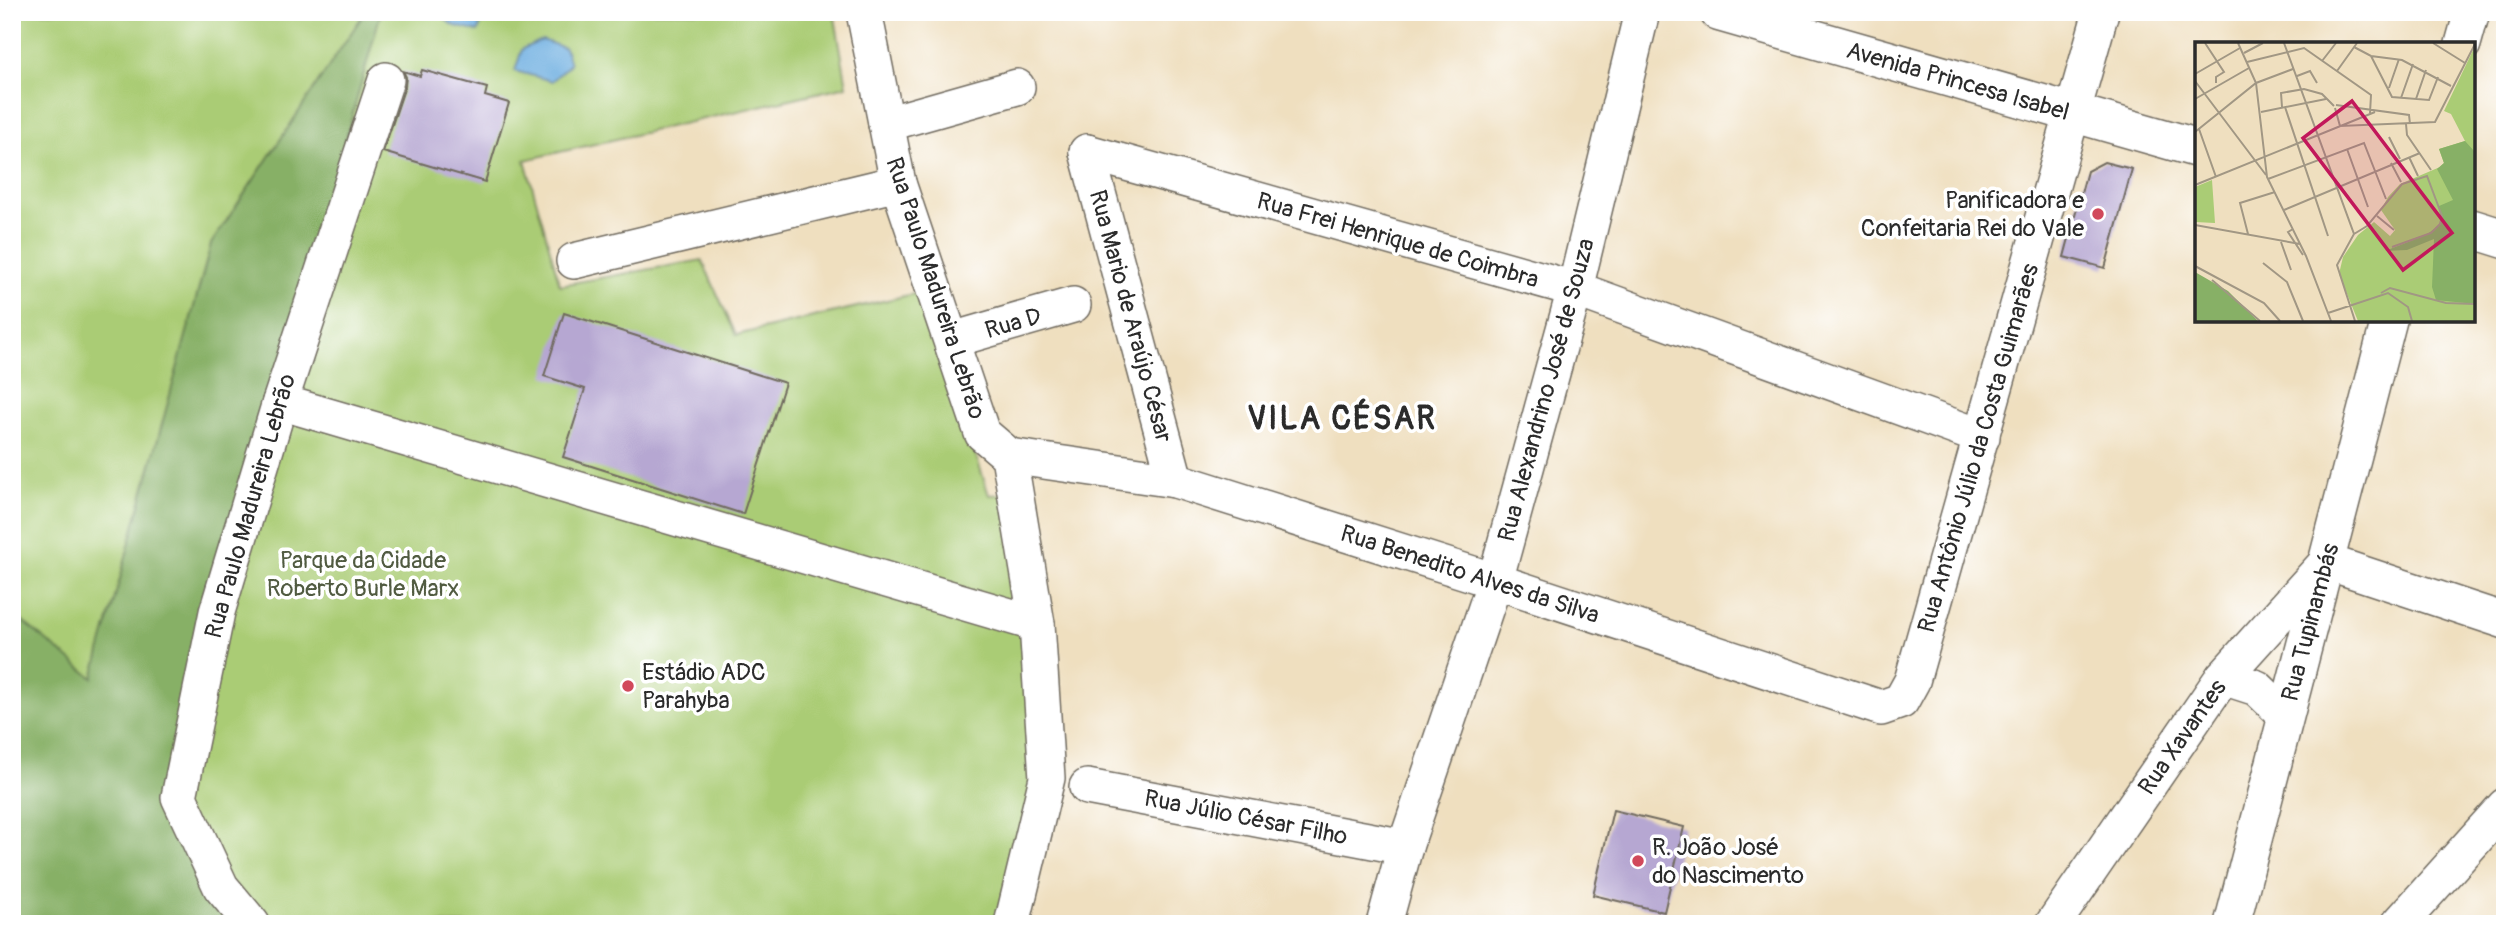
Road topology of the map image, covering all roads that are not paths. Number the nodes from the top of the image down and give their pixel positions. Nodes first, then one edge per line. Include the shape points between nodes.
1 (864, 12) edge
2 (1642, 12) edge
3 (1719, 12) edge
4 (2101, 12) edge
5 (2472, 12) edge
6 (2464, 42) edge
7 (386, 80) dead end
8 (1017, 87) dead end
9 (2073, 114) junction
10 (886, 124) junction
11 (2195, 147) edge
12 (1087, 152) joint
13 (898, 183) junction
14 (2475, 230) edge
15 (2505, 239) edge
16 (574, 261) dead end
17 (1574, 289) junction
18 (1073, 305) dead end
19 (2388, 322) edge
20 (952, 340) junction
21 (280, 402) junction
22 (1982, 437) junction
23 (1009, 456) junction
24 (1175, 480) junction
25 (2327, 562) junction
26 (1495, 581) junction
27 (2505, 621) edge
28 (1037, 624) junction
29 (2222, 677) junction
30 (1912, 681) joint
31 (2285, 715) junction
32 (1087, 787) dead end
33 (2505, 806) edge
34 (1405, 847) junction
35 (252, 924) edge
36 (1012, 924) edge
37 (1384, 924) edge
38 (2053, 924) edge
39 (2232, 924) edge
40 (2399, 924) edge

1 - 10 street, Rua Paulo Madureira Lebrão
2 - 17 street, Rua Alexandrino José de Souza
3 - 9 main road, Avenida Princesa Isabel
4 - 9 street, Rua Antônio Júlio da Costa Guimarães
5 - 6 street
7 - 21 street, Rua Paulo Madureira Lebrão
8 - 10 street
9 - 11 main road, Avenida Princesa Isabel
9 - 22 street, Rua Antônio Júlio da Costa Guimarães
10 - 13 street, Rua Paulo Madureira Lebrão
12 - 17 street, Rua Frei Henrique de Coimbra
12 - 24 street, Rua Mario de Araújo César
13 - 16 street
13 - 20 street, Rua Paulo Madureira Lebrão
14 - 15 main road
17 - 22 street, Rua Frei Henrique de Coimbra
17 - 26 street, Rua Alexandrino José de Souza
18 - 20 street, Rua D
19 - 25 street, Rua Tupinambás
20 - 23 street, Rua Paulo Madureira Lebrão via 982,433
21 - 28 street
21 - 35 street, Rua Paulo Madureira Lebrão via 217,612 179,797 221,887
22 - 30 street, Rua Antônio Júlio da Costa Guimarães
23 - 24 street, Rua Benedito Alves da Silva
23 - 28 street
24 - 26 street, Rua Benedito Alves da Silva
25 - 27 street
25 - 29 street, Rua Xavantes
25 - 31 street, Rua Tupinambás
26 - 30 street, Rua Benedito Alves da Silva via 1881,708 1901,701
26 - 34 street, Rua Alexandrino José de Souza
28 - 36 street via 1048,778
29 - 31 street via 2257,688
29 - 38 street, Rua Xavantes
31 - 39 street, Rua Tupinambás
32 - 34 street, Rua Júlio César Filho
33 - 40 street
34 - 37 street, Rua Alexandrino José de Souza

